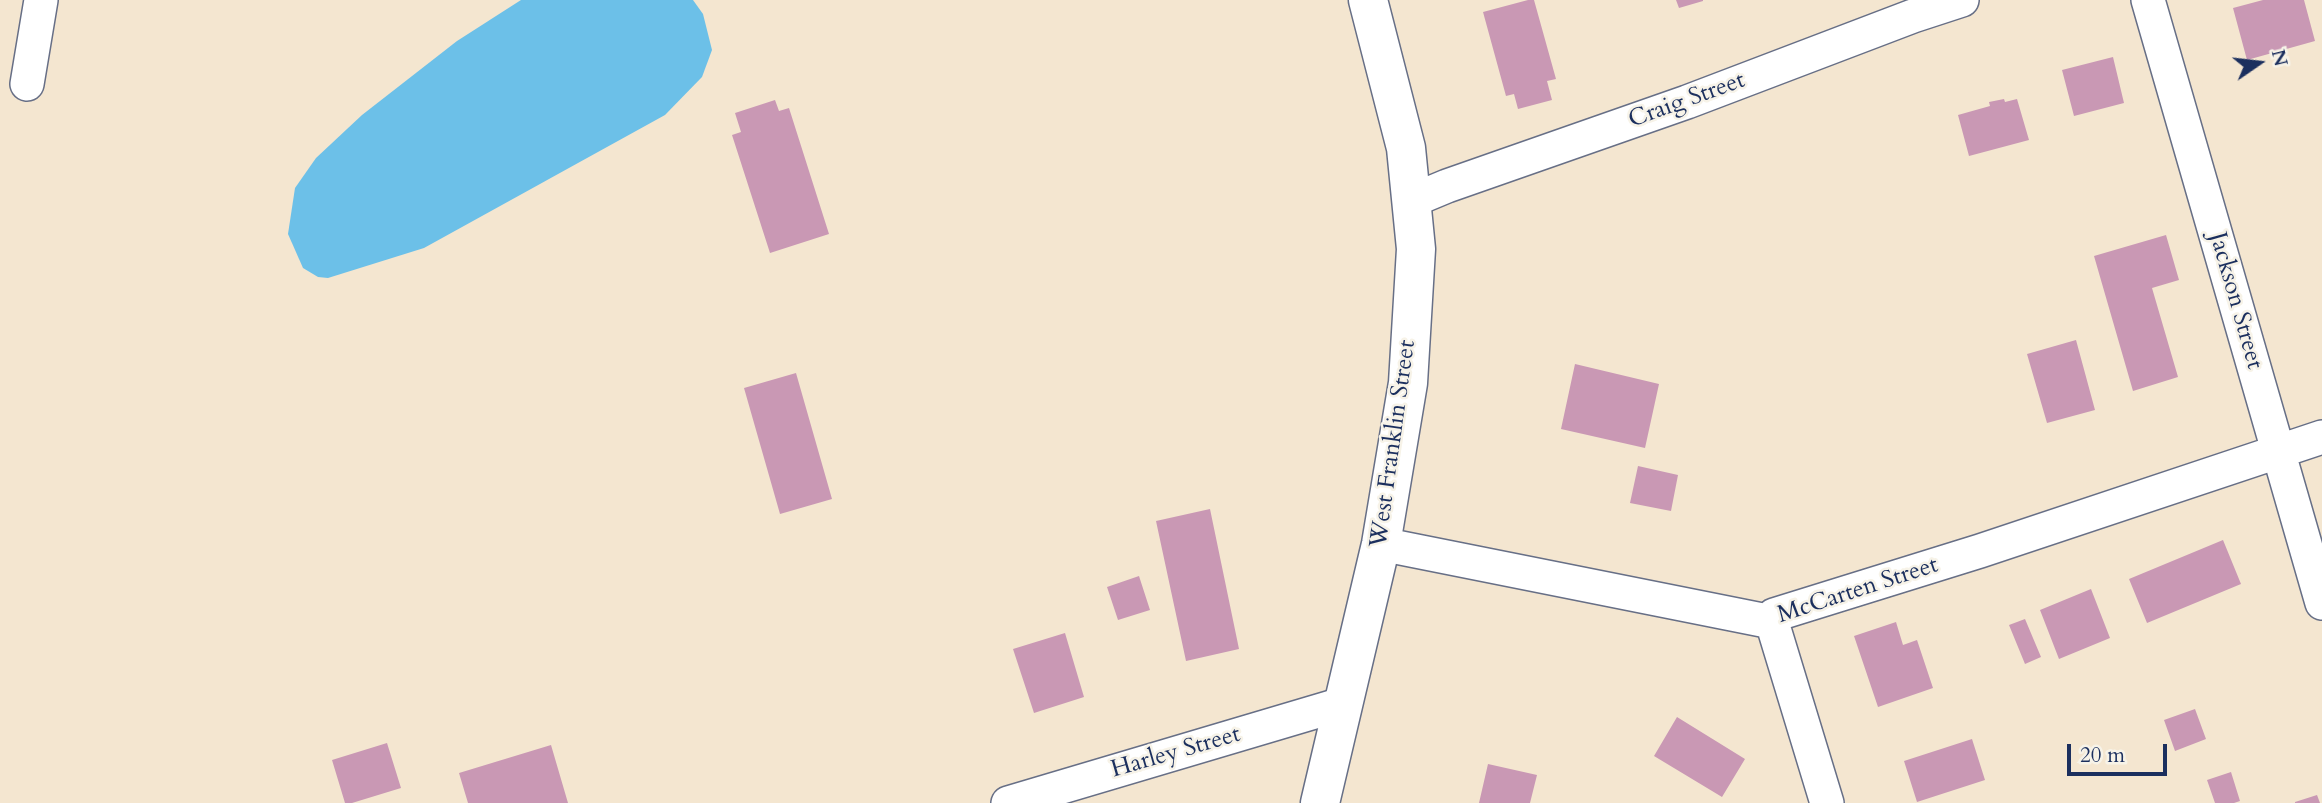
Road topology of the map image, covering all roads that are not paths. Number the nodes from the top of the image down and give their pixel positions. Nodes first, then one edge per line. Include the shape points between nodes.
1 (41, 0) edge
2 (1368, 0) edge
3 (1962, 0) edge
4 (2148, 0) edge
5 (27, 85) dead end
6 (1411, 201) junction
7 (2322, 437) edge
8 (2279, 452) junction
9 (1381, 544) junction
10 (2322, 603) edge
11 (1772, 622) junction
12 (1345, 703) junction
13 (1008, 803) edge
14 (1320, 803) edge
15 (1827, 803) edge

1 - 5 street
2 - 6 main road, West Franklin Street via 1406,148
3 - 6 street, Craig Street
4 - 8 street, Jackson Street
6 - 9 main road, West Franklin Street via 1416,249 1408,383
7 - 8 street, McCarten Street
8 - 10 street, Jackson Street
8 - 11 street, McCarten Street via 1774,615
9 - 11 street, McCarten Street
9 - 12 main road, West Franklin Street
11 - 15 street
12 - 13 street, Harley Street
12 - 14 main road, West Franklin Street

